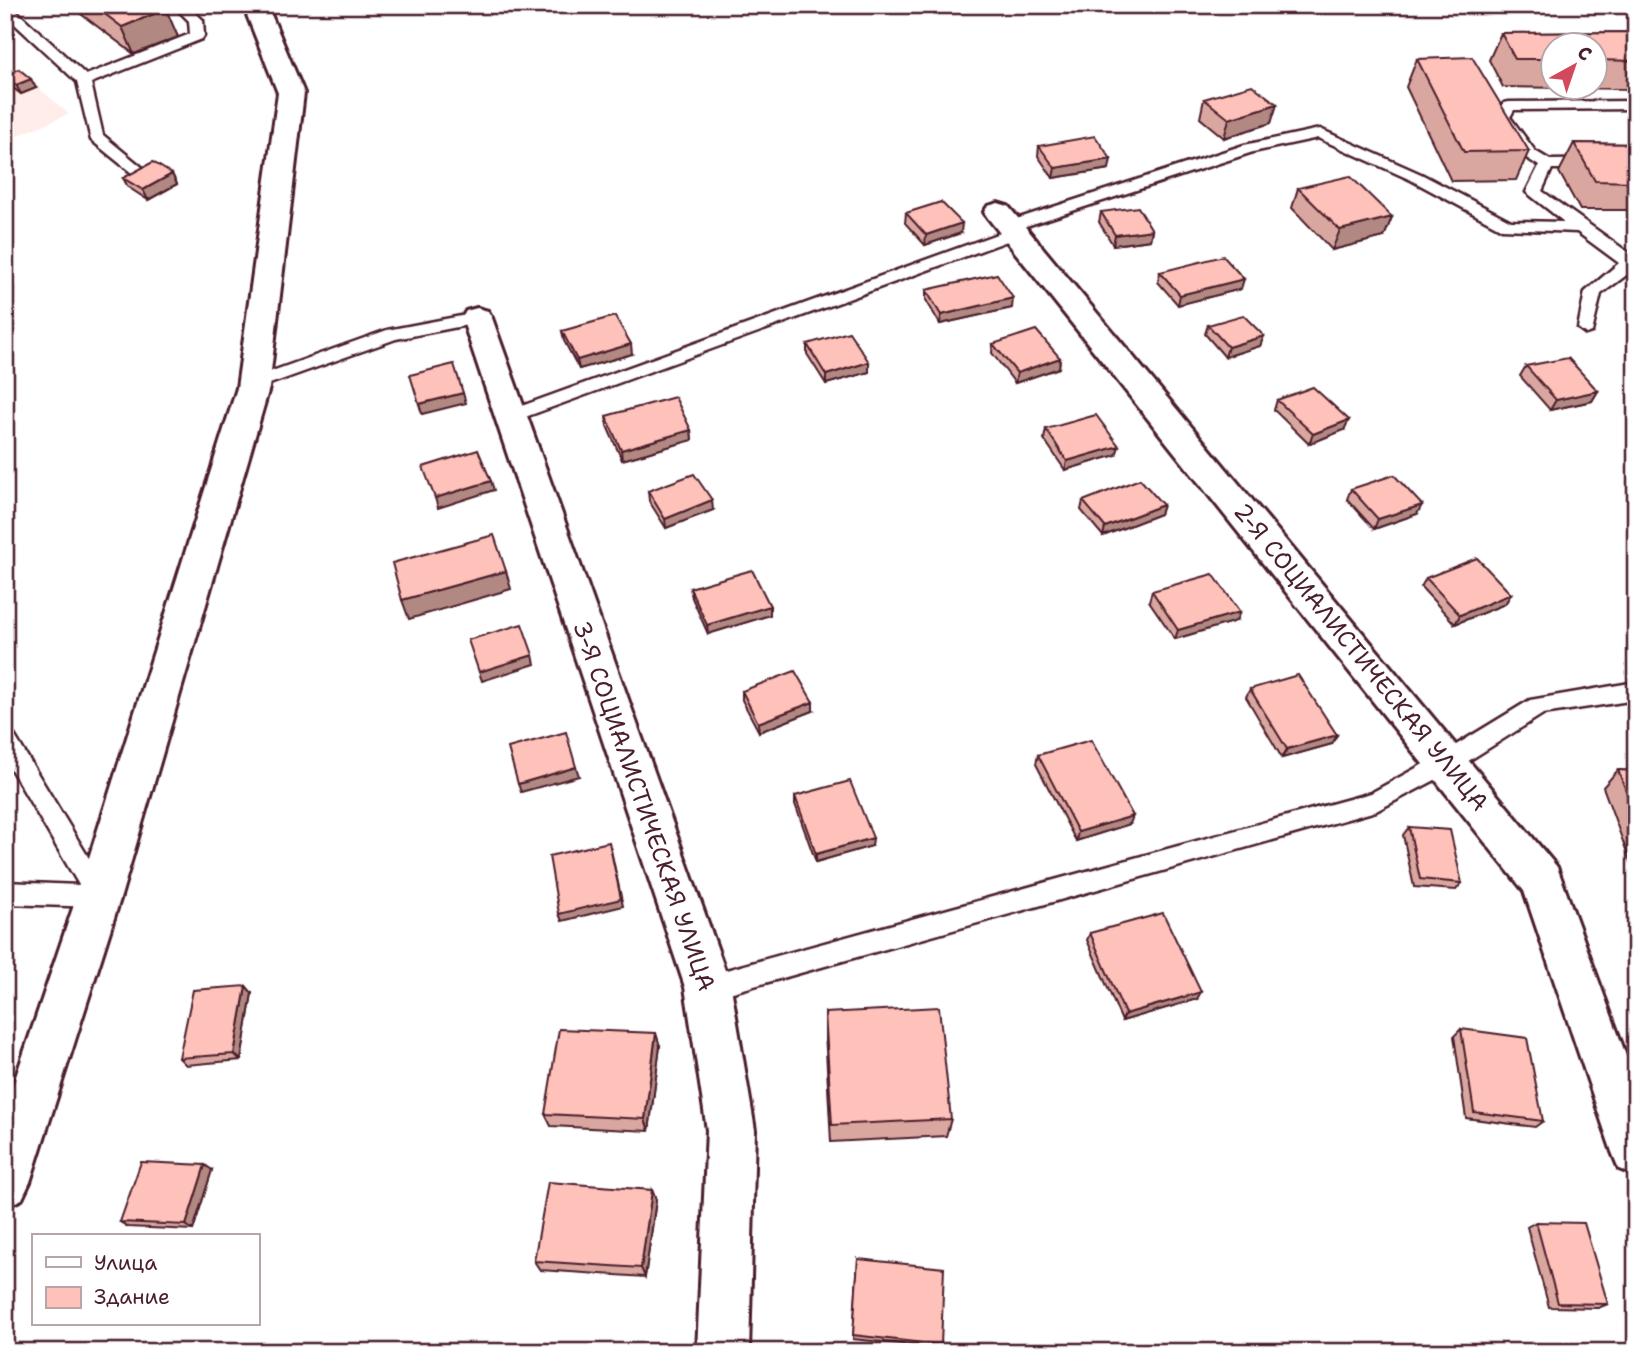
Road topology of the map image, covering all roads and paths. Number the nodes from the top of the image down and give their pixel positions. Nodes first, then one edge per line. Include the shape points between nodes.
1 (179, 5) edge
2 (255, 5) edge
3 (5, 8) edge
4 (84, 81) junction
5 (1636, 105) edge
6 (1636, 164) edge
7 (1546, 165) junction
8 (138, 171) edge
9 (1008, 224) junction
10 (1581, 227) junction
11 (1632, 263) edge
12 (477, 318) joint
13 (1586, 328) dead end
14 (253, 384) junction
15 (511, 416) junction
16 (1636, 691) edge
17 (5, 739) edge
18 (1446, 763) junction
19 (5, 892) edge
20 (99, 896) junction
21 (708, 987) junction
22 (1636, 1152) edge
23 (5, 1182) edge
24 (723, 1352) edge

1 - 4 lane via 196,20 197,36
2 - 14 street via 291,93
3 - 4 lane
4 - 8 lane via 96,137
5 - 7 lane via 1509,106 1503,117 1530,154
6 - 7 lane
7 - 10 lane via 1534,192
9 - 10 lane via 1249,148 1320,133 1508,226
9 - 15 lane
9 - 18 street, 2-Я СОЦИАЛИСТИЧЕСКАЯ УЛИЦА
10 - 11 lane
11 - 13 lane via 1593,292
12 - 14 lane via 393,334
12 - 15 street, 3-Я СОЦИАЛИСТИЧЕСКАЯ УЛИЦА
14 - 20 street
15 - 21 street, 3-Я СОЦИАЛИСТИЧЕСКАЯ УЛИЦА
16 - 18 lane via 1538,706
17 - 20 lane
18 - 21 lane via 1376,801
18 - 22 street, 2-Я СОЦИАЛИСТИЧЕСКАЯ УЛИЦА via 1542,881
19 - 20 lane
20 - 23 street
21 - 24 street, 3-Я СОЦИАЛИСТИЧЕСКАЯ УЛИЦА via 731,1130

